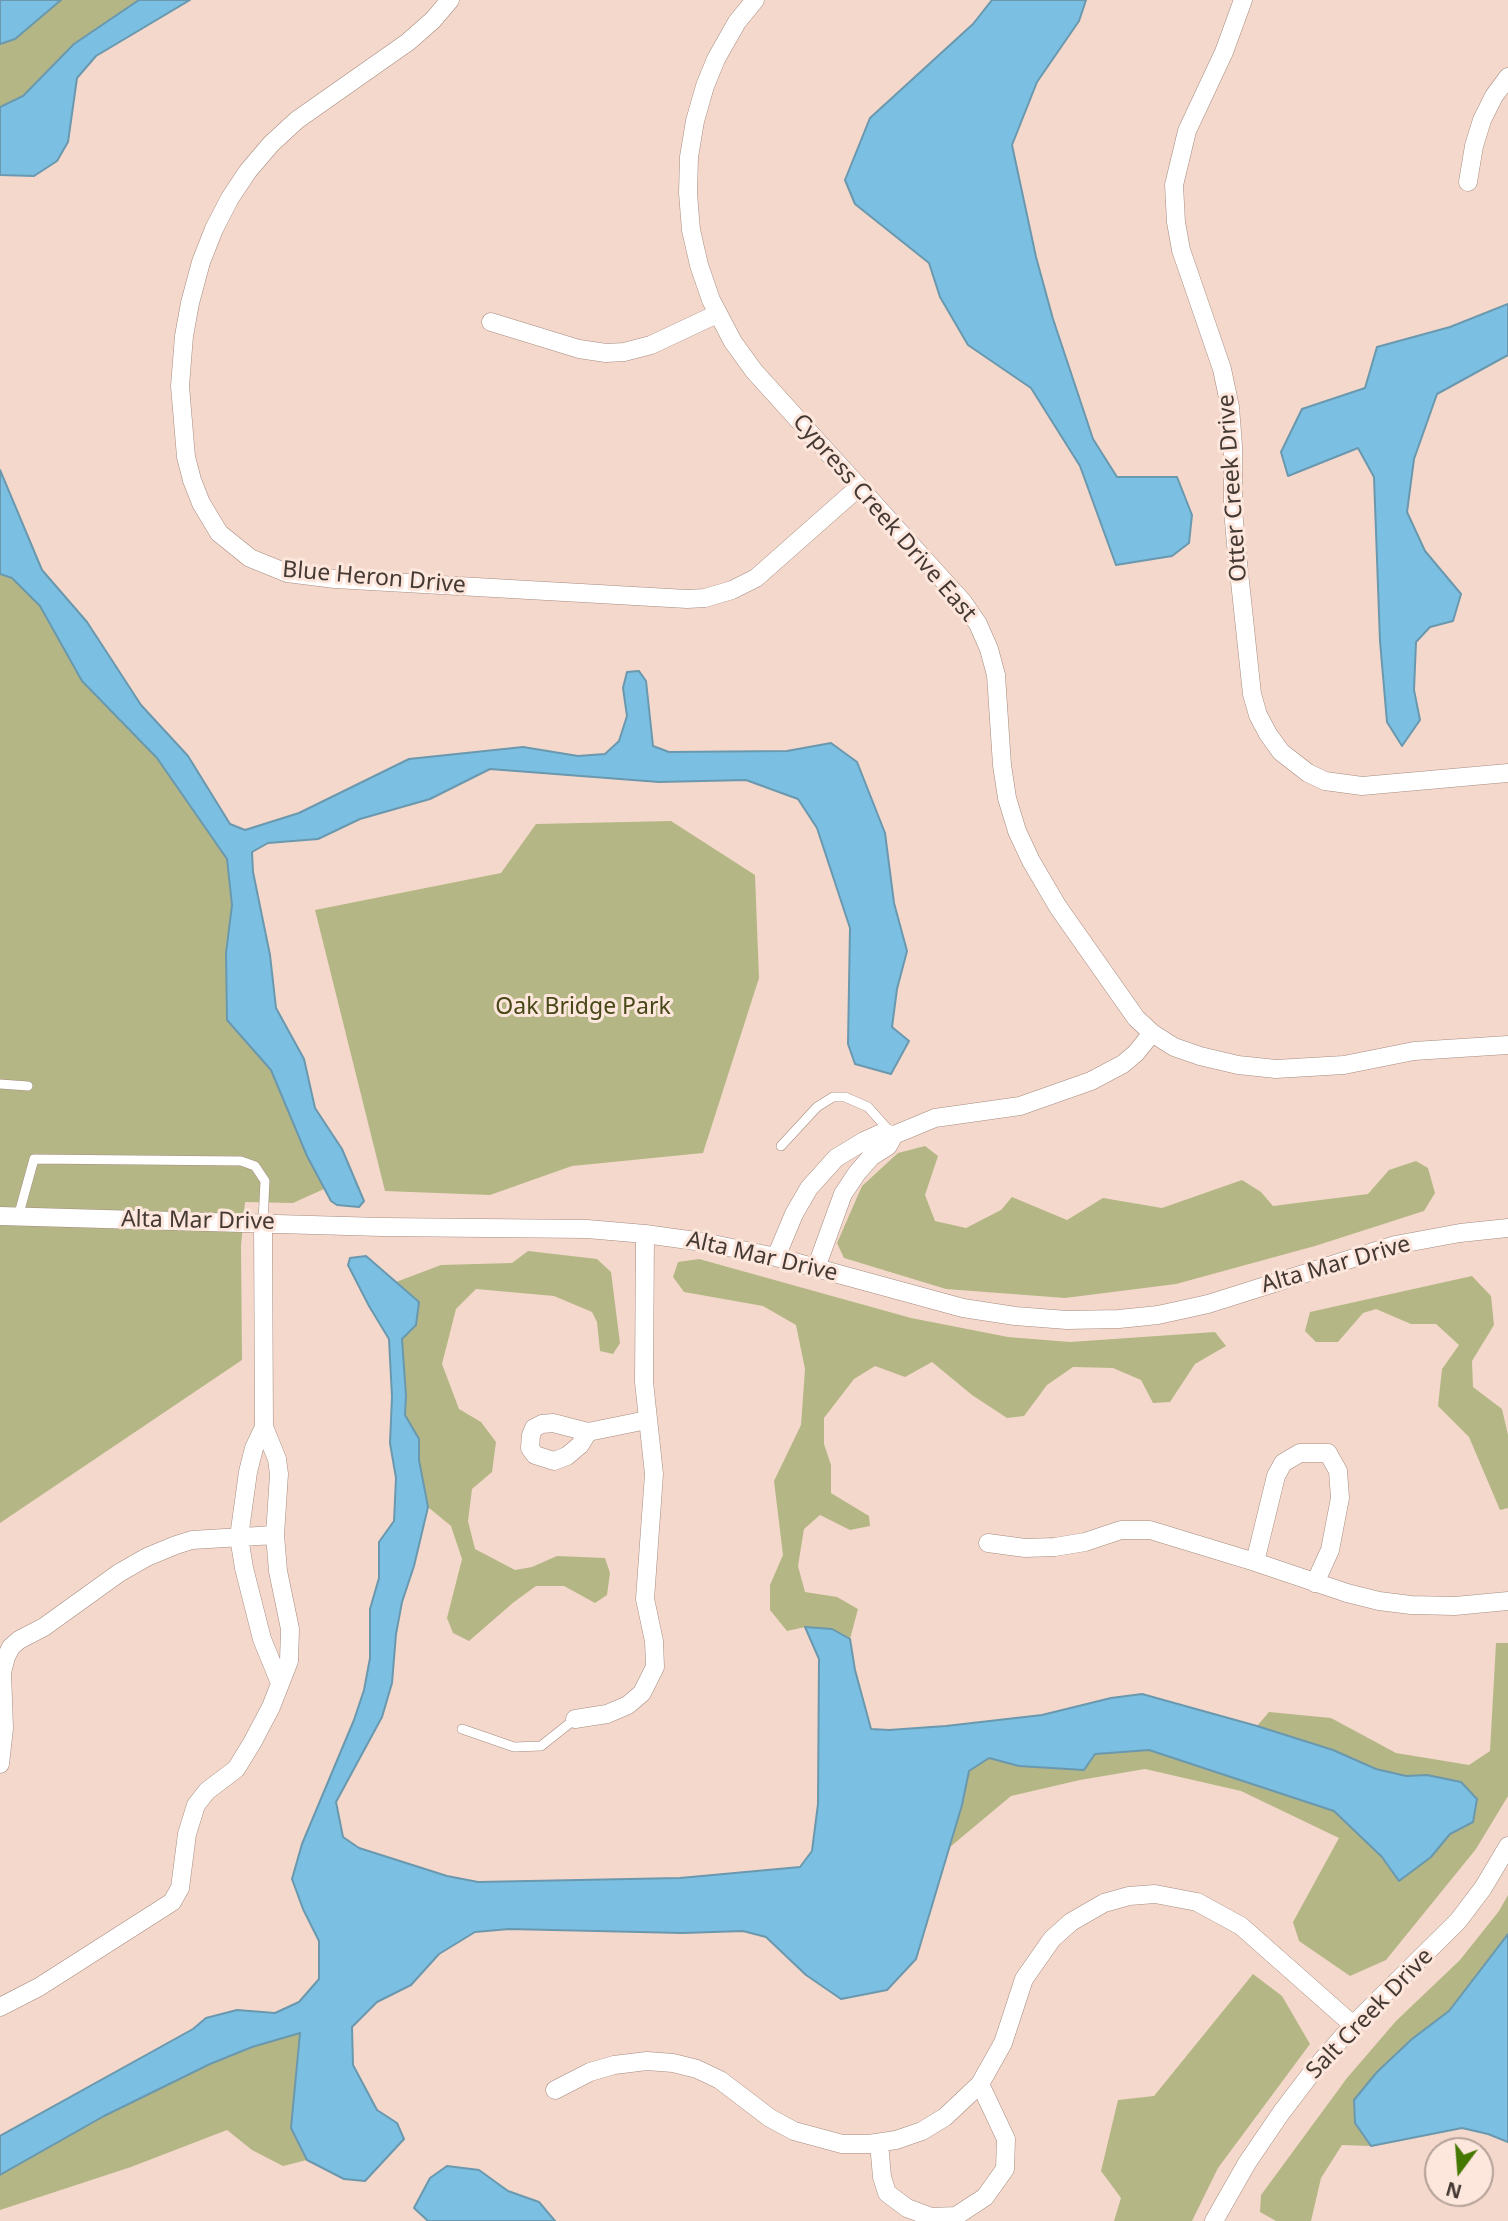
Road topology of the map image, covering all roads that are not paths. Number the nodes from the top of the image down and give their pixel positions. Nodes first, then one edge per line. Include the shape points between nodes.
1 (450, 0) edge
2 (755, 0) edge
3 (1243, 0) edge
4 (1508, 77) edge
5 (1468, 181) dead end
6 (717, 314) junction
7 (491, 322) dead end
8 (859, 488) junction
9 (1508, 773) edge
10 (1152, 1033) junction
11 (1508, 1045) edge
12 (0, 1084) edge
13 (28, 1086) dead end
14 (894, 1135) junction
15 (781, 1146) dead end
16 (9, 1217) edge
17 (263, 1223) junction
18 (1508, 1228) edge
19 (645, 1234) junction
20 (776, 1257) junction
21 (816, 1268) junction
22 (647, 1420) junction
23 (264, 1427) junction
24 (588, 1432) dead end
25 (275, 1535) junction
26 (239, 1537) junction
27 (988, 1543) dead end
28 (1255, 1562) junction
29 (1315, 1583) junction
30 (1508, 1601) edge
31 (279, 1683) junction
32 (575, 1719) joint
33 (462, 1729) dead end
34 (0, 1764) edge
35 (1508, 1846) edge
36 (0, 2007) edge
37 (1353, 2025) junction
38 (980, 2084) junction
39 (555, 2091) dead end
40 (879, 2143) junction
41 (1214, 2221) edge

1 - 8 street, Blue Heron Drive via 408,42 297,120 271,144 242,180 214,229 190,303 180,386 192,480 219,533 250,558 287,573 705,598 756,578
2 - 6 street, Cypress Creek Drive East via 737,22 705,86 689,157 691,230
3 - 9 street, Otter Creek Drive via 1187,131 1174,185 1181,250 1222,369 1230,407 1236,544 1258,715 1293,763 1343,785
4 - 5 street via 1482,120
6 - 7 street via 651,345 606,353
6 - 8 street, Cypress Creek Drive East via 754,371
8 - 10 street, Cypress Creek Drive East via 978,624 996,675 1002,765 1017,831 1058,907 1136,1018
10 - 11 street, Cypress Creek Drive East via 1200,1056 1276,1069 1344,1065 1414,1051
10 - 14 street via 1123,1064 1091,1081 1020,1106 935,1118
12 - 13 lane
14 - 15 lane via 868,1107 833,1097 817,1107
14 - 20 street via 882,1133 836,1158 809,1188
14 - 21 street via 843,1194
16 - 17 street, Alta Mar Drive
16 - 17 lane via 34,1158 241,1161 255,1166 265,1181
17 - 19 street, Alta Mar Drive
17 - 23 street
18 - 21 street, Alta Mar Drive via 1395,1245 1208,1304 1119,1319 1067,1320 963,1308
19 - 20 street, Alta Mar Drive
19 - 22 street
20 - 21 street, Alta Mar Drive
22 - 24 street
22 - 32 street via 654,1474 645,1599 655,1667 642,1693 628,1705
23 - 25 street via 279,1474
23 - 26 street via 248,1472
25 - 26 street
25 - 31 street via 291,1645
26 - 31 street via 262,1639
26 - 34 street via 192,1540 147,1557 11,1647 2,1672
27 - 28 street via 1055,1547 1136,1529
28 - 29 street
28 - 29 street via 1283,1463 1300,1453 1328,1453 1338,1471 1340,1498 1330,1550
29 - 30 street via 1411,1605
31 - 36 street via 271,1707 236,1769 196,1805 180,1888 172,1902
32 - 33 lane via 541,1746 514,1747
35 - 37 street, Salt Creek Drive via 1458,1921
37 - 38 street via 1224,1915 1178,1897 1129,1896 1082,1914 1052,1939 1024,1979 1003,2043
37 - 41 street, Salt Creek Drive via 1280,2113
38 - 40 street via 945,2117 922,2131
38 - 40 street via 1006,2139 1005,2169 985,2197 956,2216 931,2217 907,2208 887,2193
39 - 40 street via 614,2065 673,2063 720,2080 794,2131 842,2144

